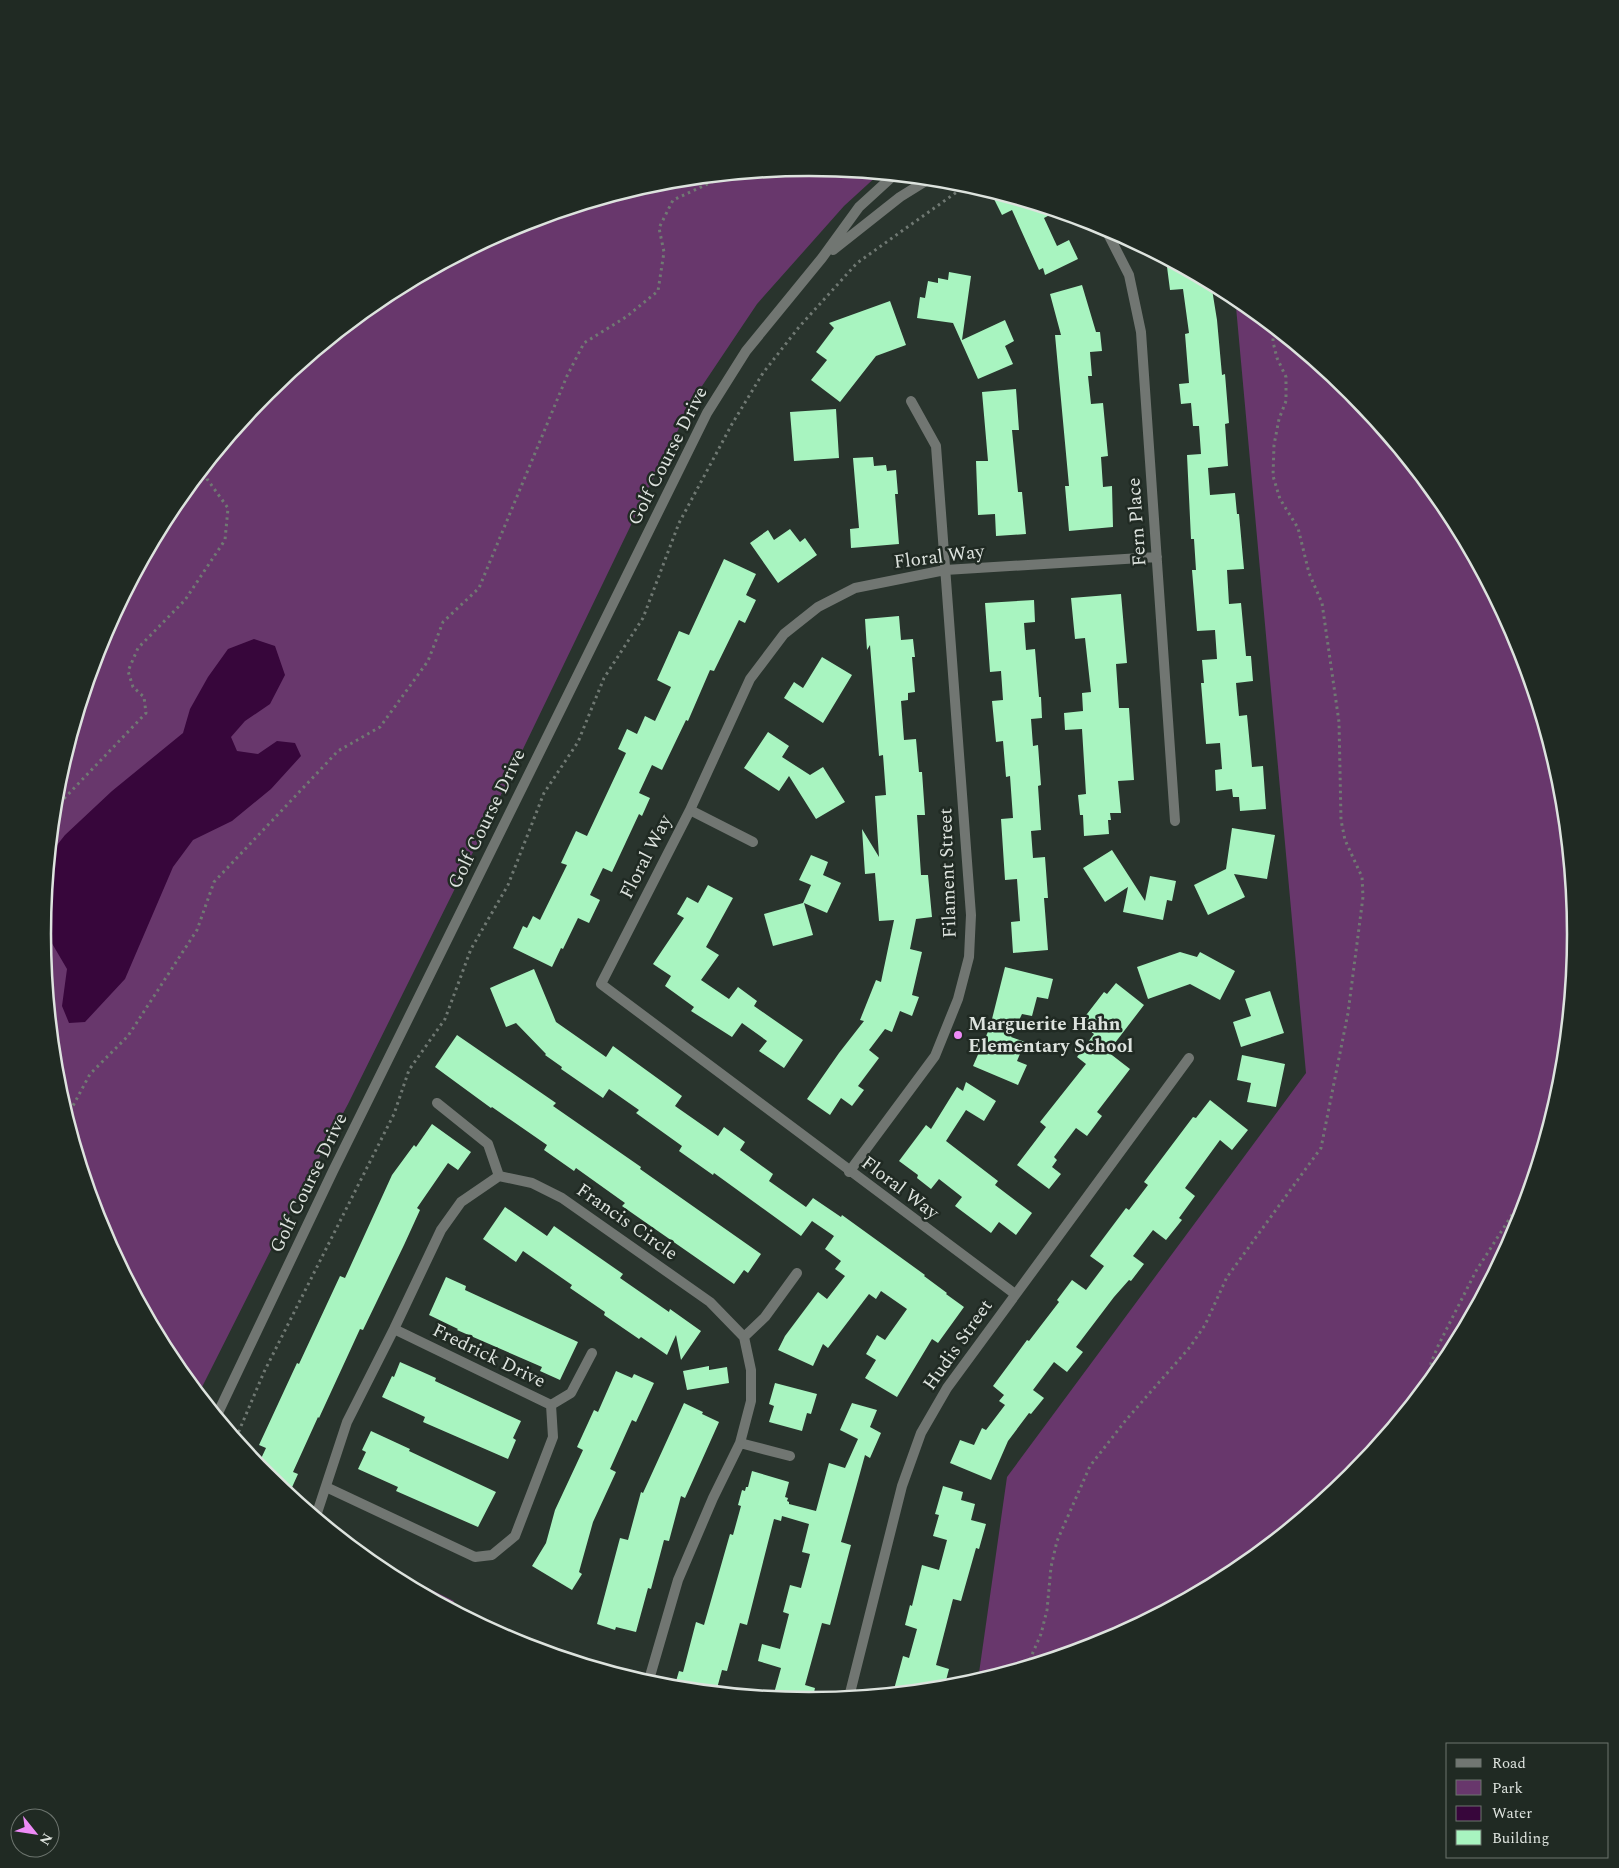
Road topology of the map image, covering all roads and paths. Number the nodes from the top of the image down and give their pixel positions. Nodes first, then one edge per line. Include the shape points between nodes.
1 (889, 180) edge
2 (713, 182) edge
3 (921, 184) edge
4 (959, 190) edge
5 (1110, 237) edge
6 (822, 258) junction
7 (1273, 333) edge
8 (911, 401) dead end
9 (206, 475) edge
10 (1157, 557) junction
11 (945, 570) junction
12 (64, 799) edge
13 (690, 810) junction
14 (1175, 821) dead end
15 (753, 842) dead end
16 (1188, 1058) dead end
17 (437, 1103) dead end
18 (72, 1107) edge
19 (850, 1172) junction
20 (499, 1176) junction
21 (1516, 1208) edge
22 (797, 1274) dead end
23 (1015, 1294) junction
24 (394, 1329) junction
25 (744, 1337) junction
26 (592, 1353) dead end
27 (1431, 1367) edge
28 (551, 1405) junction
29 (219, 1410) edge
30 (238, 1433) edge
31 (740, 1444) junction
32 (790, 1456) dead end
33 (326, 1487) junction
34 (318, 1511) edge
35 (1030, 1659) edge
36 (650, 1675) edge
37 (850, 1691) edge

1 - 6 street, Golf Course Drive via 859,207
2 - 18 path via 673,200 659,228 664,252 658,291 626,317 584,343 567,376 479,588 443,622 428,661 380,727 338,751 214,882 197,930 128,1036 90,1074
3 - 6 street, Golf Course Drive
4 - 30 path via 857,263 799,327 769,366 732,424 679,523 642,618 604,678 578,742 544,793 508,885 471,949 445,1019 409,1070 394,1114 264,1372
5 - 10 street, Fern Place via 1128,275 1141,332
6 - 29 street, Golf Course Drive via 746,351 708,413 346,1145
7 - 35 path via 1277,358 1286,376 1286,401 1274,445 1274,476 1280,499 1298,528 1309,573 1322,603 1339,722 1341,820 1345,840 1362,877 1363,897 1348,1013 1321,1148 1227,1278 1200,1333 1090,1466 1057,1541 1047,1610
8 - 11 street, Filament Street via 936,446
9 - 12 path via 228,508 225,540 185,600 138,648 128,671 133,687 144,697 146,713
10 - 11 street, Floral Way
10 - 14 street, Fern Place
11 - 13 street, Floral Way via 855,588 818,607 784,634 750,679
11 - 19 street, Filament Street via 971,915 969,957 958,999 934,1056
13 - 15 street
13 - 19 street, Floral Way via 601,984
16 - 23 street, Hudis Street
17 - 20 street via 488,1144
19 - 23 street, Floral Way
20 - 24 street via 461,1202 440,1230
20 - 25 street, Francis Circle via 532,1183 562,1198 710,1302
21 - 27 path via 1476,1272 1438,1346
22 - 25 street via 765,1317
23 - 37 street, Hudis Street via 947,1388 921,1433 902,1486
24 - 28 street, Fredrick Drive
24 - 33 street via 347,1422
25 - 31 street via 752,1370 751,1401
26 - 28 street via 571,1393
28 - 33 street, Fredrick Drive via 553,1437 515,1536 492,1555 475,1557
31 - 32 street
31 - 36 street via 678,1580
33 - 34 street

